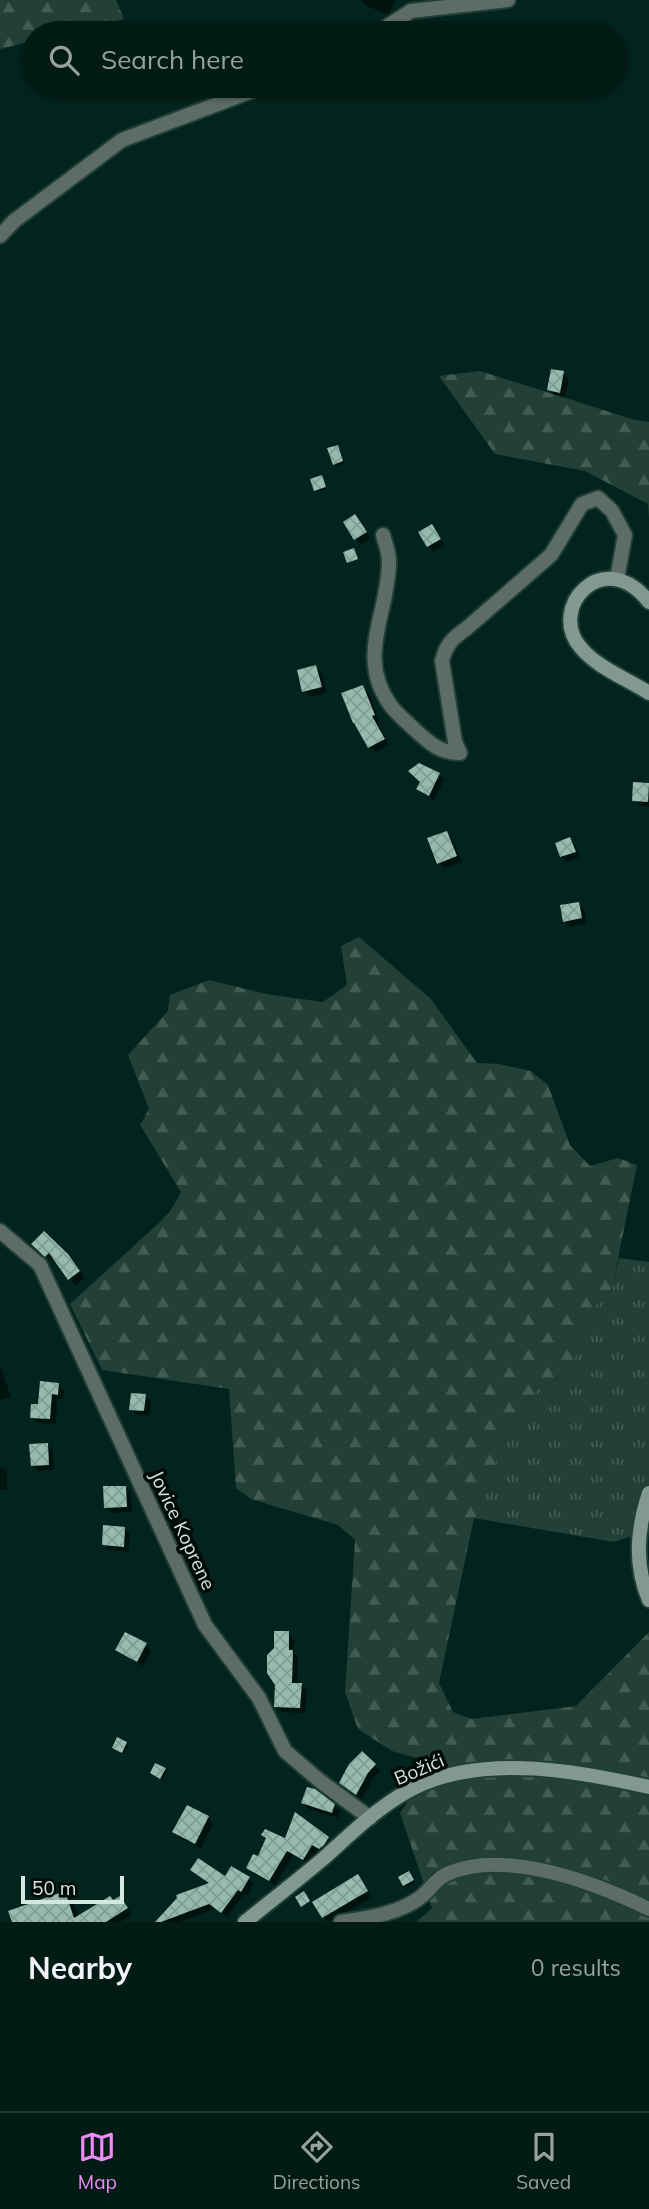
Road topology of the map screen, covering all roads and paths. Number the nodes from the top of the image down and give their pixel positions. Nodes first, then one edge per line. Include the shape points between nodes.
1 (508, 0) edge
2 (396, 21) edge
3 (233, 98) edge
4 (0, 236) edge
5 (383, 534) dead end
6 (617, 579) junction
7 (649, 603) edge
8 (649, 693) edge
9 (0, 1231) edge
10 (649, 1493) edge
11 (649, 1600) edge
12 (649, 1787) edge
13 (370, 1818) junction
14 (649, 1909) edge
15 (245, 1922) edge
16 (341, 1922) edge

1 - 2 street via 411,11
3 - 4 street via 122,139
5 - 6 street via 389,559 374,640 376,673 392,708 432,746 449,753 460,753 442,661 444,650 551,555 576,512 589,500 598,498 607,505 625,536
6 - 7 main road via 635,588
6 - 8 main road via 593,581 581,592 572,611 572,631 587,655
9 - 13 street, Jovice Koprene via 40,1265 205,1625 259,1698 285,1751
10 - 11 main road via 638,1544 639,1569
12 - 13 main road, Božići via 520,1768 472,1770 421,1785
13 - 15 main road, Božići
14 - 16 street via 578,1881 503,1865 443,1875 418,1899 398,1909

